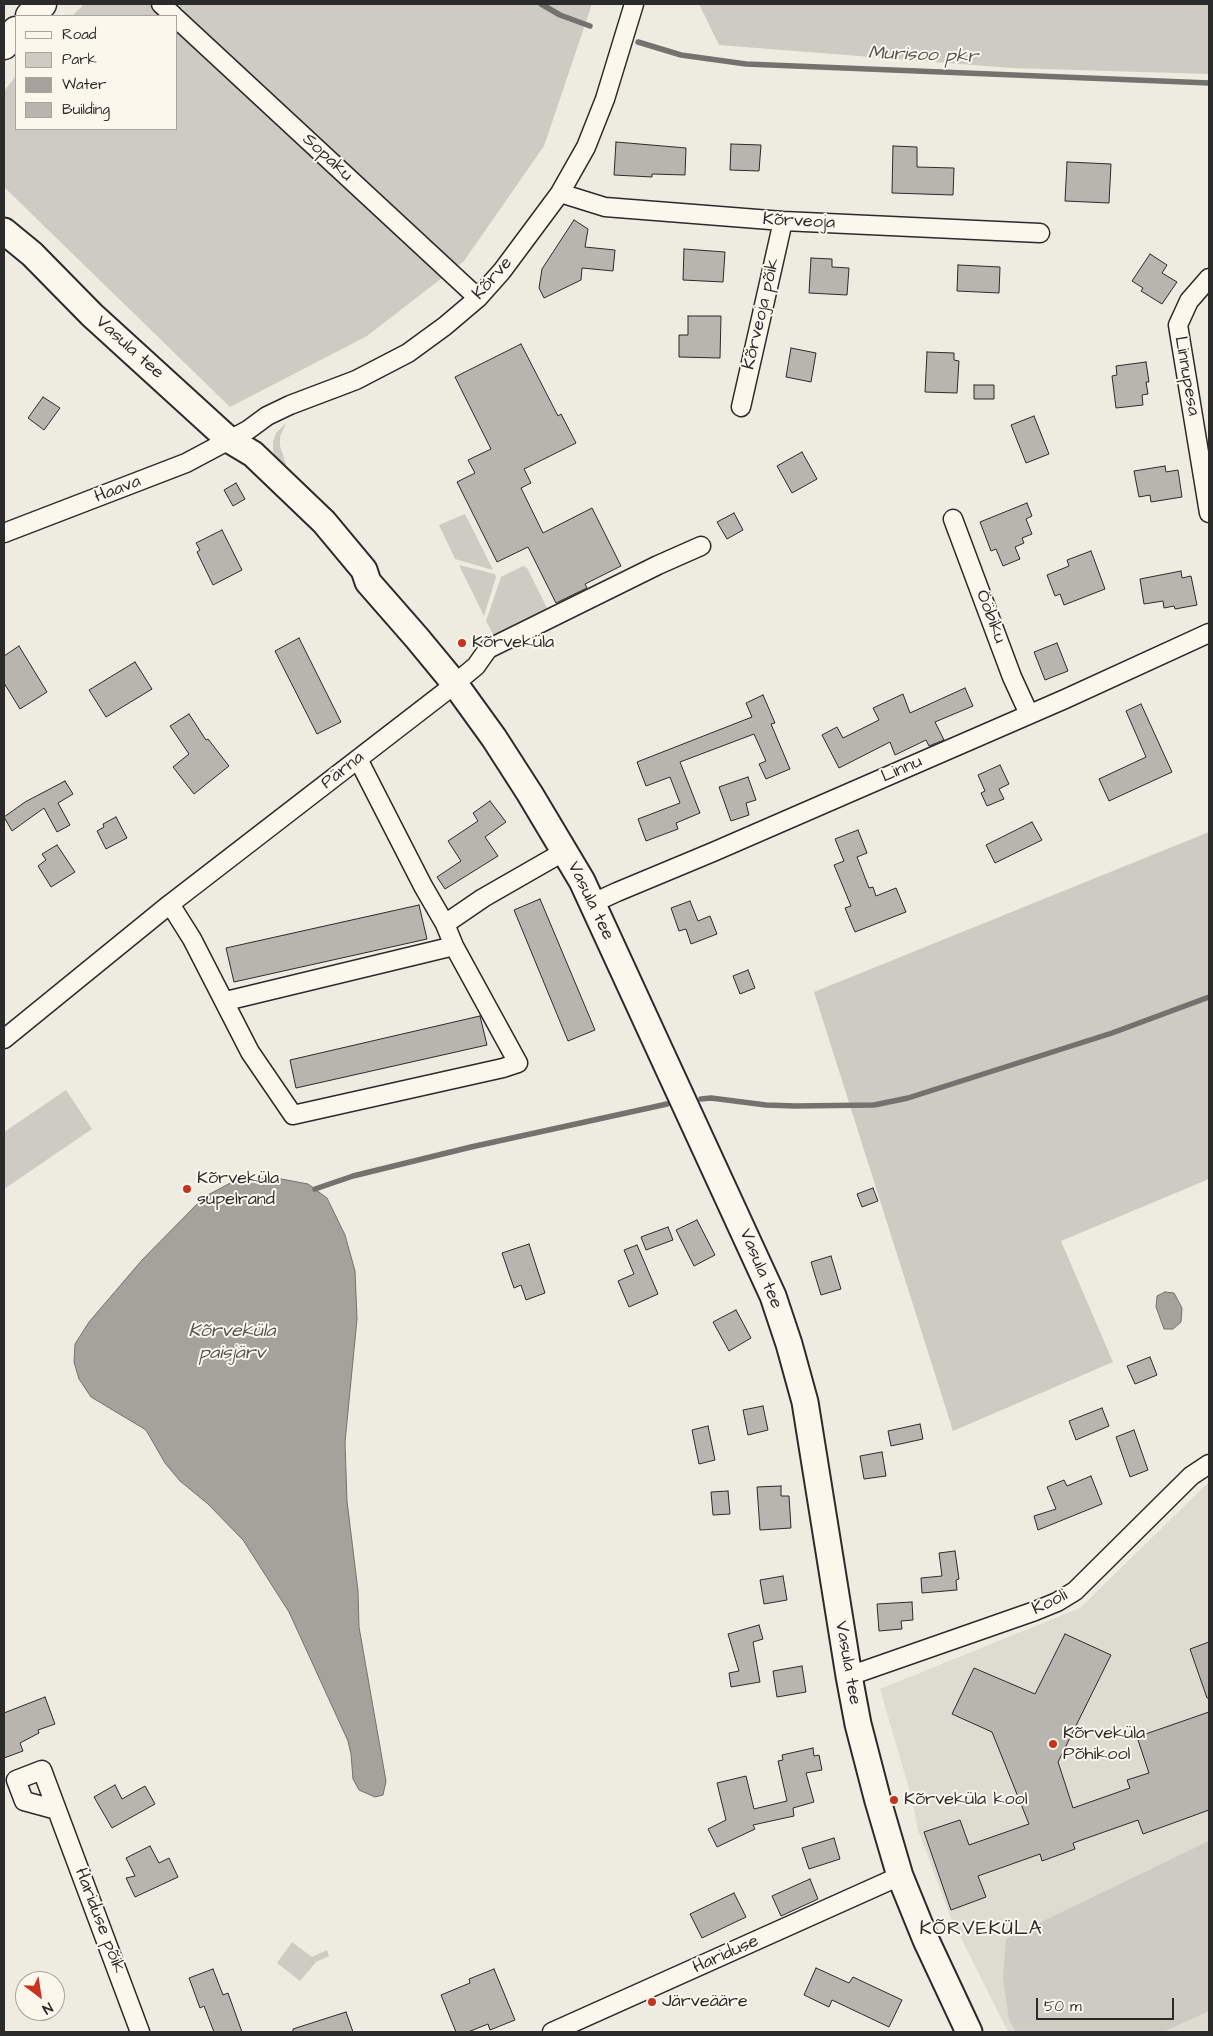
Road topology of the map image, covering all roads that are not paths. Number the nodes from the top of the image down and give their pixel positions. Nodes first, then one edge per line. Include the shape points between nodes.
1 (42, 4) edge
2 (161, 4) edge
3 (634, 4) edge
4 (31, 15) edge
5 (173, 15) edge
6 (178, 20) edge
7 (15, 32) edge
8 (4, 45) edge
9 (560, 193) junction
10 (4, 218) edge
11 (783, 221) junction
12 (4, 231) edge
13 (1040, 233) dead end
14 (32, 254) junction
15 (1209, 278) edge
16 (478, 298) junction
17 (741, 407) dead end
18 (228, 439) junction
19 (1209, 513) edge
20 (953, 519) dead end
21 (4, 533) edge
22 (701, 546) dead end
23 (1209, 633) edge
24 (455, 684) junction
25 (1029, 714) junction
26 (358, 759) junction
27 (566, 851) junction
28 (170, 904) junction
29 (593, 904) junction
30 (445, 924) junction
31 (454, 946) junction
32 (226, 1001) junction
33 (5, 1036) edge
34 (1209, 1464) edge
35 (849, 1676) junction
36 (57, 1810) dead end
37 (900, 1876) junction
38 (140, 2032) edge
39 (552, 2032) edge
40 (969, 2032) edge

1 - 4 highway
2 - 5 street, Sopaku
3 - 9 street, Kõrve via 605,99 586,147
6 - 16 street, Sopaku
7 - 8 highway
9 - 11 street, Kõrveoja via 605,207
9 - 16 street, Kõrve
10 - 14 street, Vasula tee
11 - 13 street, Kõrveoja
11 - 17 street, Kõrveoja põik
12 - 14 street, Vasula tee
14 - 18 street, Vasula tee via 92,315
15 - 19 street, Linnupesa via 1189,301 1178,325
16 - 18 street, Kõrve via 408,353 356,380 266,416 248,430
18 - 21 street, Haava via 186,463
18 - 24 street, Vasula tee via 253,454 324,522 364,570 368,582
20 - 25 street, Ööbiku
22 - 24 street, Pärna via 488,649 476,666
23 - 25 street, Linnu
24 - 26 street, Pärna
24 - 27 street, Vasula tee via 494,738
25 - 29 street, Linnu
26 - 28 street, Pärna
26 - 30 street
27 - 29 street, Vasula tee
27 - 30 street via 483,898
28 - 32 street
28 - 33 street, Pärna
29 - 35 street, Vasula tee via 779,1312 805,1402
30 - 31 street
31 - 32 street
31 - 32 street via 518,1063 293,1115 250,1052
34 - 35 street, Kooli via 1191,1476 1075,1591 1057,1602
35 - 37 street, Vasula tee via 863,1743
36 - 38 street, Hariduse põik
37 - 39 street, Hariduse
37 - 40 street, Vasula tee

